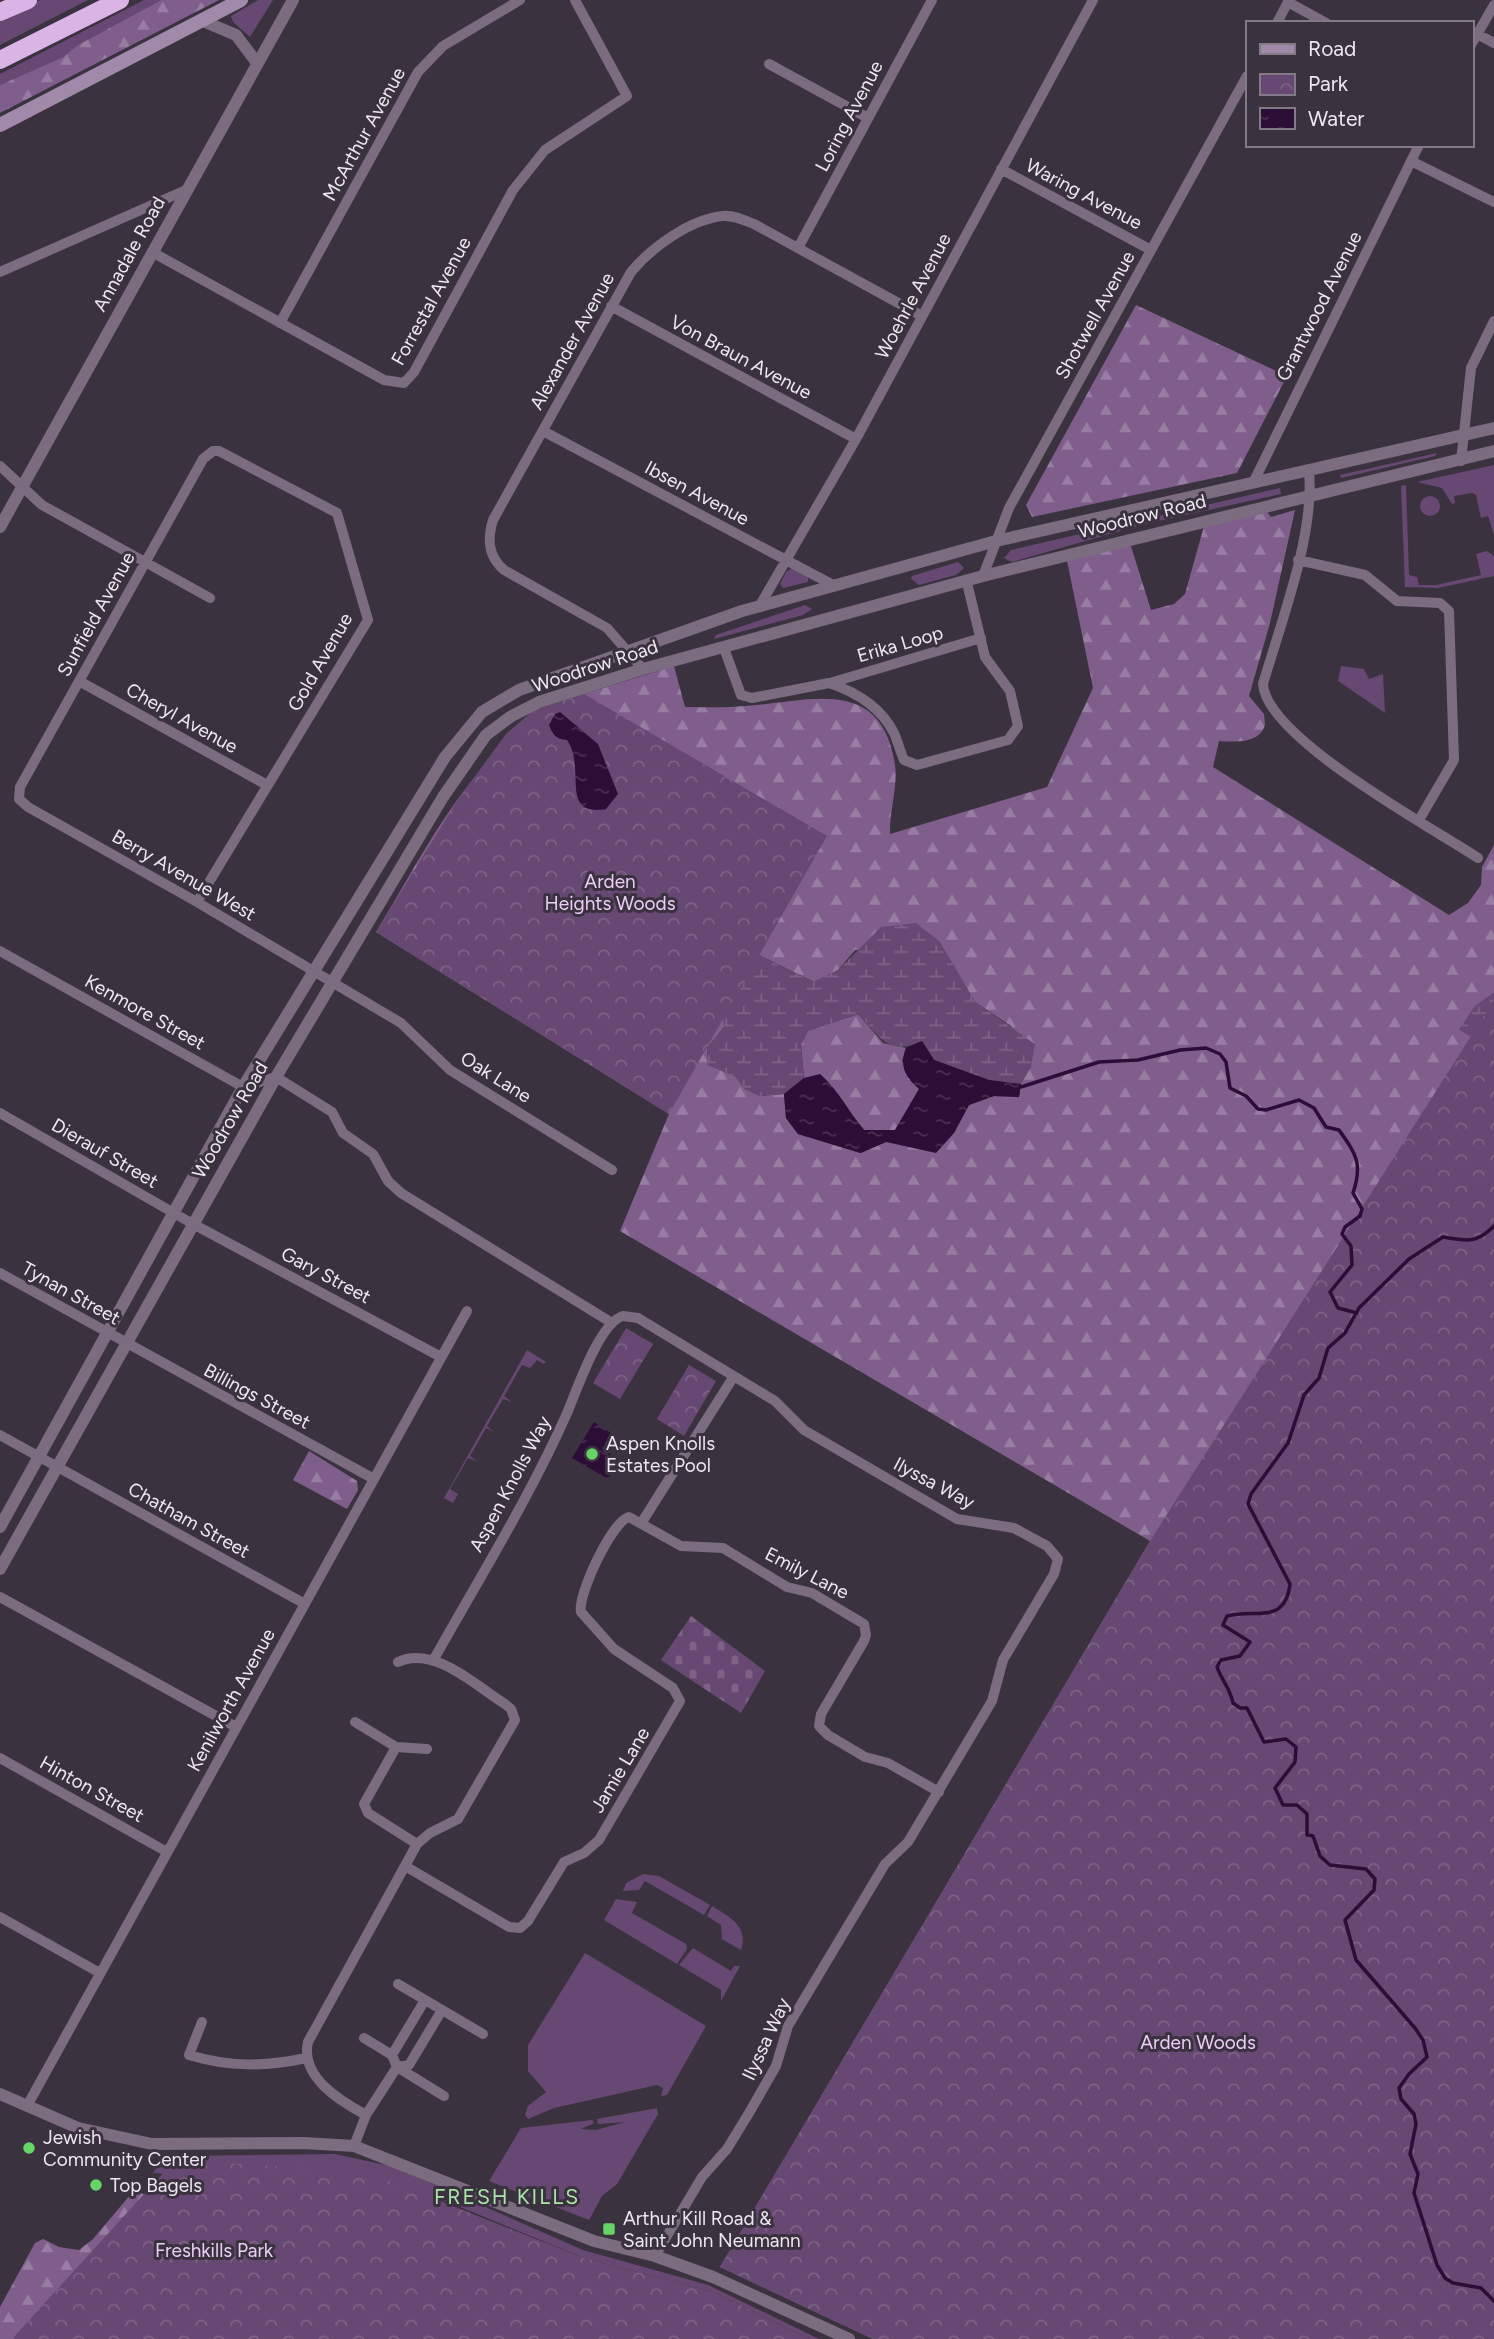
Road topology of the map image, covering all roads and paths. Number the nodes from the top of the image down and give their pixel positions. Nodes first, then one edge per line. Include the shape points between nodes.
1 (28, 0) edge
2 (120, 0) edge
3 (241, 0) edge
4 (293, 0) edge
5 (520, 0) edge
6 (575, 0) edge
7 (932, 0) edge
8 (1093, 0) edge
9 (1289, 1) edge
10 (1494, 5) edge
11 (0, 12) edge
12 (203, 21) junction
13 (1278, 21) edge
14 (1323, 21) edge
15 (1477, 34) junction
16 (1473, 41) edge
17 (1494, 43) edge
18 (0, 58) edge
19 (257, 63) junction
20 (769, 64) dead end
21 (1246, 78) edge
22 (868, 118) junction
23 (0, 125) edge
24 (1418, 147) edge
25 (1411, 161) junction
26 (1001, 169) junction
27 (186, 190) junction
28 (1494, 202) edge
29 (798, 248) junction
30 (1151, 250) junction
31 (152, 252) junction
32 (0, 272) edge
33 (611, 306) junction
34 (922, 316) junction
35 (1494, 321) edge
36 (280, 323) junction
37 (1494, 428) edge
38 (543, 431) junction
39 (1462, 436) junction
40 (856, 439) junction
41 (213, 451) joint
42 (1494, 451) edge
43 (1461, 461) junction
44 (0, 466) edge
45 (1309, 472) junction
46 (1253, 483) junction
47 (23, 486) junction
48 (1312, 495) junction
49 (0, 527) edge
50 (996, 541) junction
51 (785, 559) junction
52 (1298, 560) junction
53 (145, 562) junction
54 (983, 576) junction
55 (967, 583) junction
56 (835, 586) junction
57 (209, 598) dead end
58 (759, 607) junction
59 (981, 638) junction
60 (724, 648) junction
61 (627, 650) junction
62 (643, 669) junction
63 (79, 681) junction
64 (829, 683) junction
65 (267, 785) junction
66 (19, 799) joint
67 (1419, 820) junction
68 (1478, 858) dead end
69 (197, 902) junction
70 (0, 951) edge
71 (314, 971) junction
72 (334, 982) junction
73 (276, 1077) junction
74 (243, 1087) junction
75 (0, 1113) edge
76 (612, 1170) dead end
77 (174, 1213) junction
78 (194, 1224) junction
79 (0, 1273) edge
80 (467, 1311) dead end
81 (612, 1323) junction
82 (107, 1334) junction
83 (124, 1343) junction
84 (442, 1357) junction
85 (734, 1376) junction
86 (0, 1435) edge
87 (38, 1456) junction
88 (57, 1467) junction
89 (374, 1479) junction
90 (642, 1522) junction
91 (0, 1527) edge
92 (0, 1569) edge
93 (0, 1597) edge
94 (304, 1604) junction
95 (434, 1660) junction
96 (398, 1662) dead end
97 (355, 1722) dead end
98 (236, 1727) junction
99 (396, 1747) junction
100 (428, 1749) dead end
101 (0, 1758) edge
102 (939, 1792) junction
103 (417, 1844) junction
104 (167, 1852) junction
105 (405, 1866) junction
106 (0, 1917) edge
107 (100, 1973) junction
108 (398, 1984) dead end
109 (425, 2000) junction
110 (442, 2010) junction
111 (202, 2022) dead end
112 (483, 2034) dead end
113 (364, 2038) dead end
114 (392, 2055) junction
115 (306, 2058) junction
116 (397, 2067) junction
117 (0, 2094) edge
118 (444, 2096) dead end
119 (27, 2106) junction
120 (366, 2115) junction
121 (354, 2146) junction
122 (655, 2256) junction
123 (849, 2339) edge

1 - 11 highway
2 - 18 highway
3 - 12 main road
4 - 19 street, Annadale Road
5 - 36 street, McArthur Avenue via 443,46 418,72
6 - 36 street, Forrestal Avenue via 627,96 545,150 530,166 404,383 384,380
7 - 22 street, Loring Avenue
8 - 26 street, Woehrle Avenue
9 - 13 street
9 - 14 street
10 - 15 street
12 - 19 street via 236,35
12 - 23 main road
15 - 16 street
15 - 17 street
19 - 27 street, Annadale Road
20 - 22 street
21 - 30 street, Shotwell Avenue
22 - 29 street, Loring Avenue
24 - 25 street, Grantwood Avenue
25 - 28 street
25 - 46 street, Grantwood Avenue
26 - 30 street, Waring Avenue
26 - 34 street, Woehrle Avenue
27 - 31 street, Annadale Road
27 - 32 street
29 - 33 street, Alexander Avenue via 740,219 714,218 691,226 646,256
29 - 34 street, Alexander Avenue
30 - 50 street, Shotwell Avenue via 1009,508
31 - 36 street, Forrestal Avenue
31 - 47 street, Annadale Road
33 - 38 street, Alexander Avenue
33 - 40 street, Von Braun Avenue
34 - 40 street, Woehrle Avenue
35 - 39 street via 1471,368
37 - 39 street, Woodrow Road
38 - 51 street, Ibsen Avenue
38 - 61 street, Alexander Avenue via 493,520 489,539 493,556 510,574 607,628
39 - 43 street
39 - 45 street, Woodrow Road
40 - 51 street, Woehrle Avenue
41 - 53 street, Sunfield Avenue via 203,459
41 - 65 street, Gold Avenue via 225,453 337,513 368,620
42 - 43 street, Woodrow Road
43 - 48 street, Woodrow Road
44 - 47 street
45 - 46 street, Woodrow Road
45 - 48 street
46 - 50 street, Woodrow Road
47 - 49 street, Annadale Road
47 - 53 street via 43,505
48 - 52 street
48 - 54 street, Woodrow Road
50 - 54 street, Shotwell Avenue
50 - 56 street, Woodrow Road
51 - 56 street, Ibsen Avenue
51 - 58 street, Woehrle Avenue
52 - 67 street via 1264,684 1265,697 1313,752
52 - 67 street via 1365,575 1401,602 1440,603 1449,611 1454,760
53 - 57 street
53 - 63 street, Sunfield Avenue
54 - 55 street, Woodrow Road
55 - 59 street, Erika Loop
55 - 60 street, Woodrow Road
56 - 58 street, Woodrow Road
58 - 61 street, Woodrow Road
59 - 64 street, Erika Loop
59 - 64 street, Erika Loop via 985,657 1010,691 1018,720 1017,732 1008,740 912,765 904,760 881,713 854,693
60 - 62 street, Woodrow Road
60 - 64 street, Erika Loop via 737,691 746,698
61 - 62 street, Alexander Avenue
61 - 71 street, Woodrow Road via 519,690 482,712 445,757
62 - 72 street, Woodrow Road via 539,702 486,736 443,797
63 - 65 street, Cheryl Avenue
63 - 66 street, Sunfield Avenue via 20,787
65 - 69 street, Gold Avenue
66 - 69 street, Berry Avenue West
67 - 68 street
69 - 71 street, Berry Avenue West
70 - 74 street, Kenmore Street
71 - 72 street, Berry Avenue West
71 - 74 street, Woodrow Road
72 - 73 street, Woodrow Road
72 - 76 street, Oak Lane via 401,1023 450,1070
73 - 74 street
73 - 78 street, Woodrow Road
73 - 81 street via 332,1112 343,1133 373,1154 388,1181 401,1193
74 - 77 street, Woodrow Road
75 - 77 street, Dierauf Street
77 - 78 street, Dierauf Street
77 - 82 street, Woodrow Road
78 - 83 street, Woodrow Road
78 - 84 street, Gary Street
79 - 82 street, Tynan Street
80 - 84 street, Kenilworth Avenue
81 - 85 street, Ilyssa Way via 623,1316 638,1318
81 - 95 street, Aspen Knolls Way via 587,1365 543,1467
82 - 83 street, Tynan Street
82 - 87 street, Woodrow Road
83 - 88 street, Woodrow Road
83 - 89 street, Billings Street
84 - 89 street, Kenilworth Avenue
85 - 90 street
85 - 102 street, Ilyssa Way via 781,1406 804,1430 957,1519 1014,1528 1057,1555 1054,1574 1003,1660 992,1701
86 - 87 street, Chatham Street
87 - 88 street, Chatham Street
87 - 91 street, Woodrow Road
88 - 92 street, Woodrow Road
88 - 94 street, Chatham Street
89 - 94 street, Kenilworth Avenue
90 - 102 street, Emily Lane via 681,1546 723,1548 787,1587 812,1593 864,1624 864,1641 821,1714 819,1726 865,1757 888,1763
90 - 105 street, Jamie Lane via 629,1517 618,1522 581,1600 581,1612 614,1649 673,1688 680,1701 598,1840 589,1850 564,1862 528,1922 515,1929
93 - 98 street
94 - 98 street, Kenilworth Avenue
95 - 96 street via 411,1656
95 - 103 street via 505,1704 515,1720 458,1819
97 - 99 street
98 - 104 street, Kenilworth Avenue
99 - 100 street
99 - 103 street via 364,1804 368,1813
101 - 104 street, Hinton Street
102 - 122 street, Ilyssa Way via 908,1842 884,1864 788,2026 776,2066 749,2113 727,2149 702,2177
103 - 105 street
104 - 107 street, Kenilworth Avenue
105 - 115 street via 312,2033
106 - 107 street
107 - 119 street, Kenilworth Avenue
108 - 109 street
109 - 110 street
109 - 114 street
110 - 112 street
110 - 116 street via 409,2065
111 - 115 street via 189,2055 231,2065
113 - 114 street
114 - 116 street
115 - 120 street via 330,2092
116 - 118 street
116 - 120 street
117 - 119 street
119 - 121 street via 78,2128 152,2144
120 - 121 street
121 - 122 street via 594,2241
122 - 123 street via 713,2277

